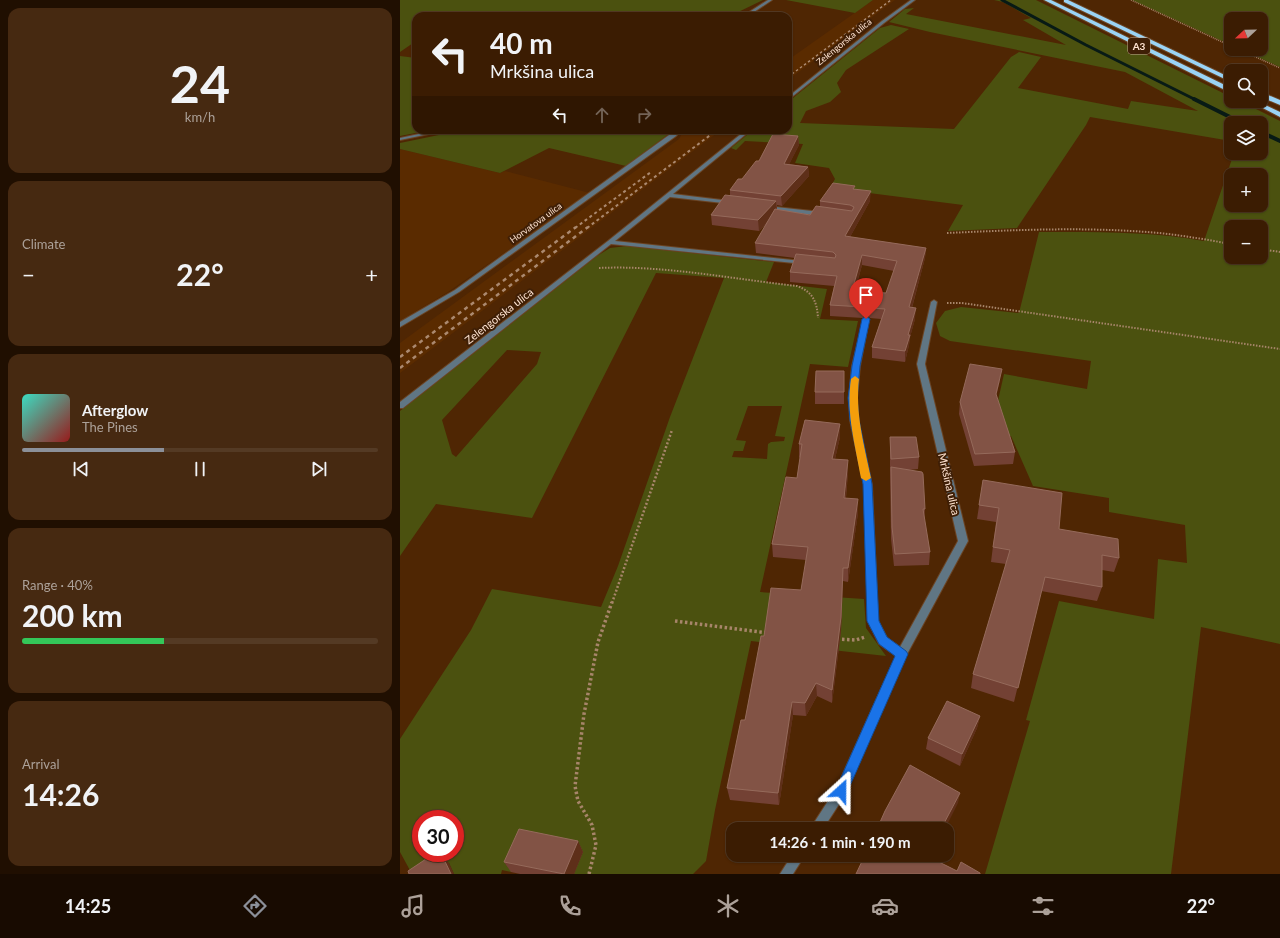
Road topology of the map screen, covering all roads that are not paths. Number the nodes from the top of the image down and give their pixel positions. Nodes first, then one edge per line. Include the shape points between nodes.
1 (770, 0) edge
2 (912, 0) edge
3 (1047, 0) edge
4 (1065, 0) edge
5 (751, 12) edge
6 (1224, 77) edge
7 (1224, 88) edge
8 (792, 95) edge
9 (1268, 97) edge
10 (1280, 103) edge
11 (1267, 108) edge
12 (1280, 114) edge
13 (426, 134) edge
14 (675, 134) edge
15 (744, 134) edge
16 (400, 139) edge
17 (669, 195) junction
18 (740, 204) edge
19 (763, 207) edge
20 (826, 215) edge
21 (610, 242) junction
22 (810, 264) edge
23 (934, 302) road end
24 (866, 319) dead end
25 (400, 324) edge
26 (400, 406) edge
27 (902, 654) junction
28 (821, 822) edge
29 (794, 862) edge
30 (786, 874) edge

1 - 5 street
2 - 8 street, Zelengorska ulica
3 - 7 highway, A3
4 - 6 highway, A3
9 - 10 highway
11 - 12 highway
13 - 16 street
14 - 25 street, Horvatova ulica via 457,291
15 - 17 street, Zelengorska ulica
17 - 18 street
17 - 21 street, Zelengorska ulica
19 - 20 street
21 - 22 street
21 - 26 street, Zelengorska ulica
23 - 27 street, Mrkšina ulica via 921,364 963,541
24 - 27 street via 856,366 853,398 854,420 868,484 873,621 883,641
27 - 28 street, Mrkšina ulica via 841,791
29 - 30 street

